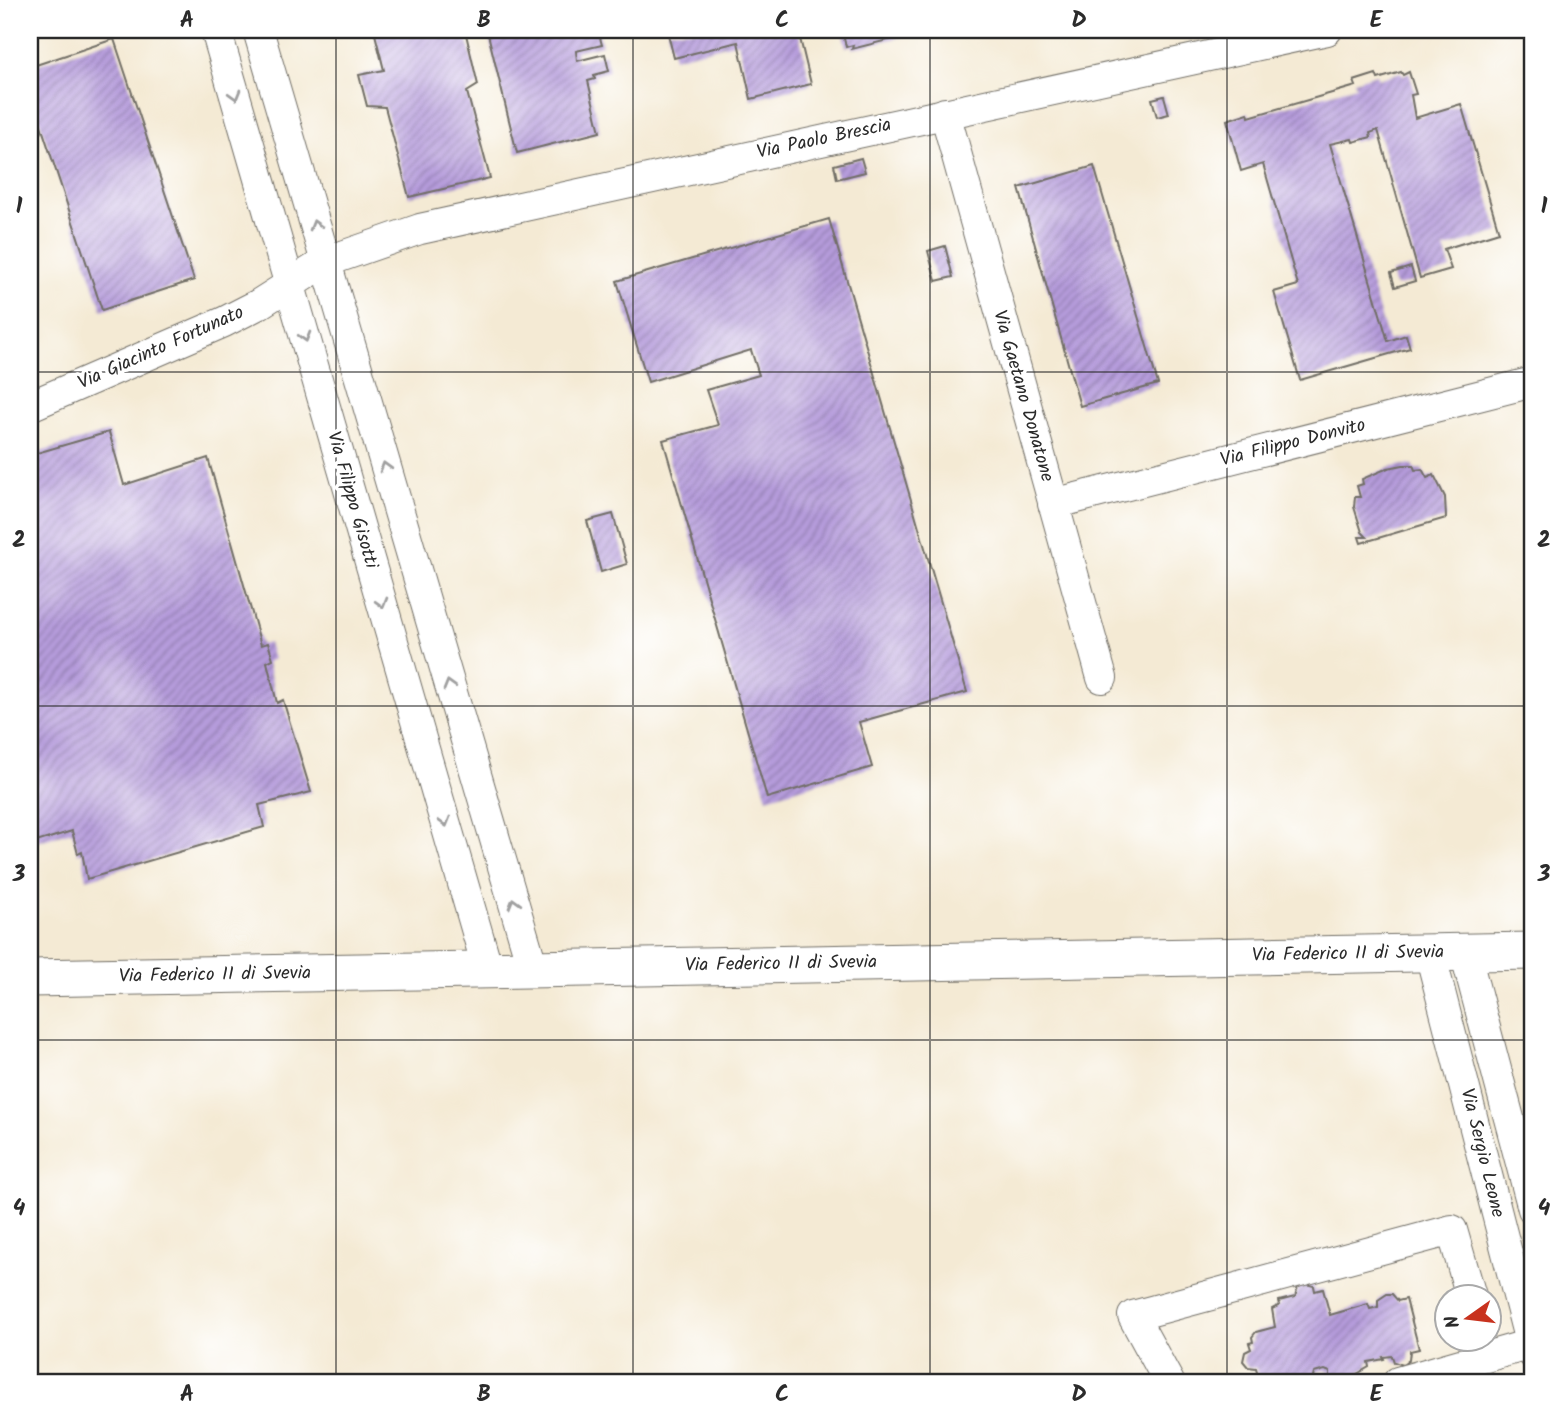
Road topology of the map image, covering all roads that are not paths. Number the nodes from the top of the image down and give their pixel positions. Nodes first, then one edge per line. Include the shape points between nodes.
1 (216, 30) edge
2 (258, 30) edge
3 (1327, 30) edge
4 (945, 113) junction
5 (325, 262) junction
6 (290, 284) junction
7 (1533, 382) edge
8 (30, 406) edge
9 (1053, 504) junction
10 (1102, 678) dead end
11 (1533, 951) edge
12 (1448, 953) junction
13 (533, 969) junction
14 (488, 970) junction
15 (30, 978) edge
16 (1533, 1209) edge
17 (1467, 1282) edge
18 (1532, 1349) edge
19 (1488, 1359) edge
20 (1169, 1382) edge
21 (1398, 1382) edge

1 -> 6 street, Via Filippo Gisotti
5 -> 2 street
3 - 4 street, Via Paolo Brescia
4 - 5 street, Via Paolo Brescia via 421,229
4 - 9 street, Via Gaetano Donatone
5 - 6 street, Via Paolo Brescia
13 -> 5 street
6 - 8 street, Via Giacinto Fortunato via 224,323
6 -> 14 street, Via Filippo Gisotti
7 - 9 street, Via Filippo Donvito
9 - 10 street, Via Gaetano Donatone
11 - 12 main road, Via Federico II di Svevia
12 - 13 main road, Via Federico II di Svevia
12 - 16 street
12 - 18 street, Via Sergio Leone
13 - 14 main road, Via Federico II di Svevia
14 - 15 main road, Via Federico II di Svevia
17 - 20 street via 1452,1230 1133,1316
18 - 19 street
19 - 21 street

